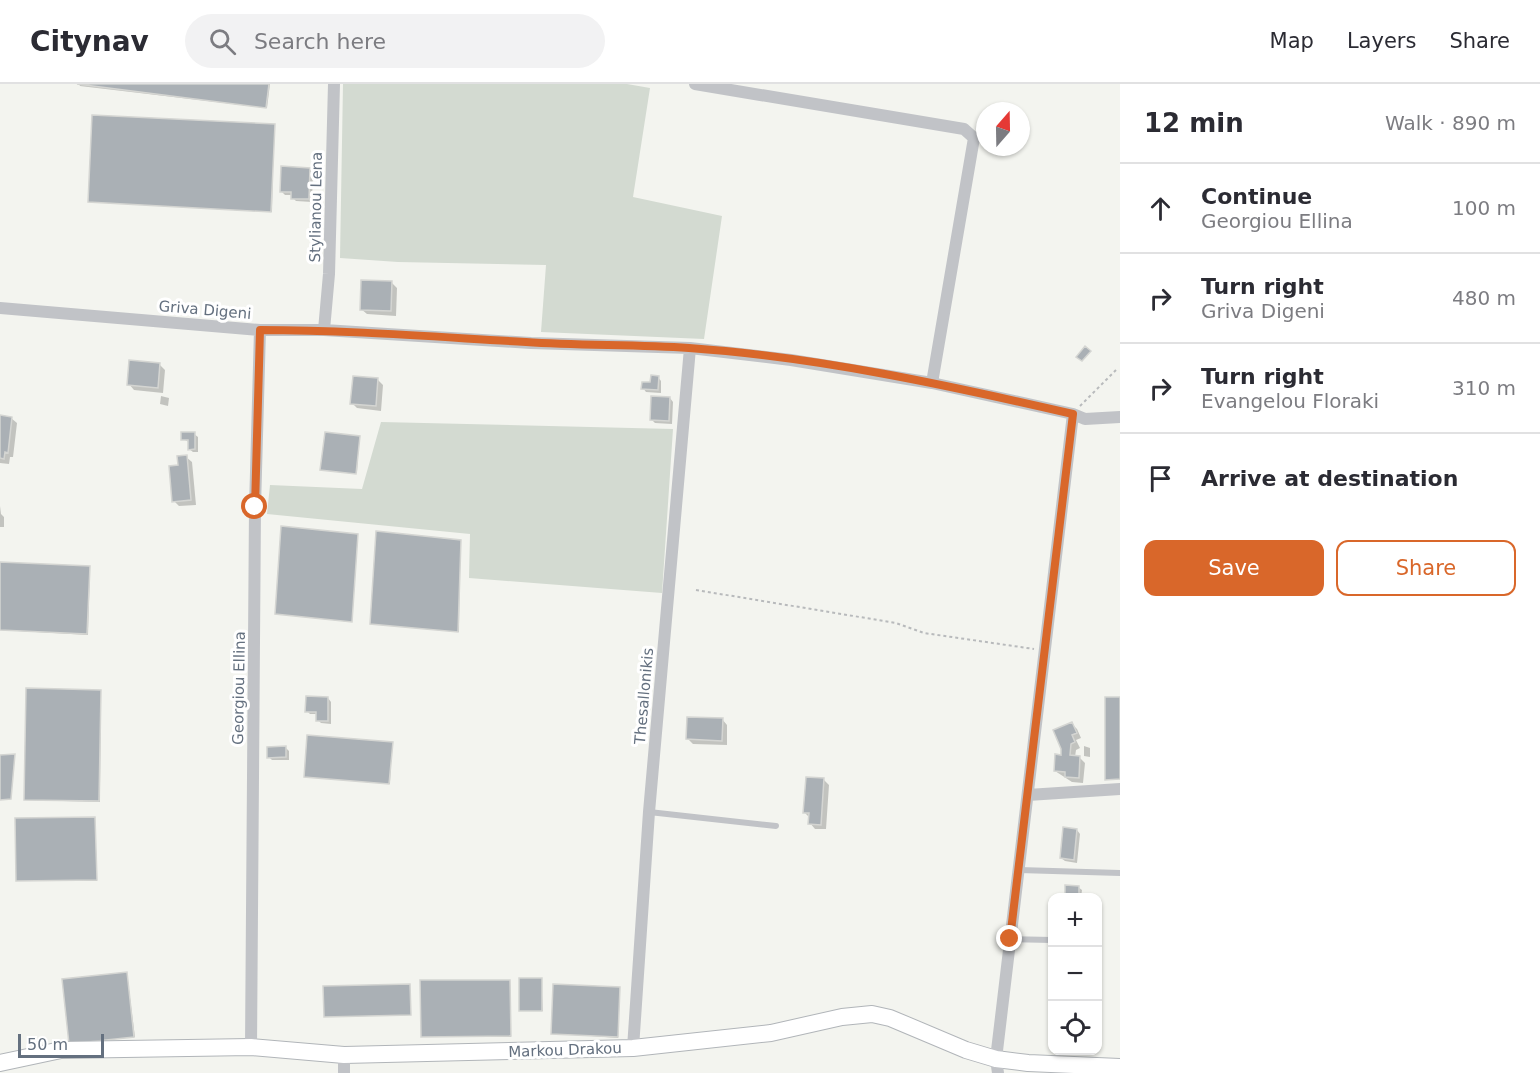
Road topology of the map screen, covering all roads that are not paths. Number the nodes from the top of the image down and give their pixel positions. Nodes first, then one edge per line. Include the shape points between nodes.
1 (333, 84) edge
2 (695, 84) edge
3 (0, 308) edge
4 (260, 330) junction
5 (324, 330) junction
6 (690, 348) junction
7 (932, 383) junction
8 (1073, 414) junction
9 (1120, 417) edge
10 (1120, 789) edge
11 (1028, 795) junction
12 (649, 812) junction
13 (776, 826) dead end
14 (1019, 870) junction
15 (1120, 873) edge
16 (1010, 939) junction
17 (1048, 940) edge
18 (250, 1047) junction
19 (633, 1048) junction
20 (344, 1055) junction
21 (0, 1063) edge
22 (997, 1066) edge
23 (1120, 1067) edge
24 (344, 1073) edge

1 - 5 street, Stylianou Lena
2 - 7 street via 964,129 974,138
3 - 4 street, Griva Digeni
4 - 5 street, Griva Digeni
4 - 18 street, Georgiou Ellina
5 - 6 street, Griva Digeni
6 - 7 street, Griva Digeni
6 - 12 street, Thesallonikis
7 - 8 street, Griva Digeni
8 - 9 street, Griva Digeni via 1085,419
8 - 11 street
10 - 11 street
11 - 14 street
12 - 13 lane
12 - 19 street, Thesallonikis
14 - 15 lane
14 - 16 street
16 - 17 lane
16 - 22 street
18 - 20 street, Markou Drakou
18 - 21 street, Markou Drakou via 61,1050
19 - 20 street, Markou Drakou
19 - 22 street, Markou Drakou via 771,1033 872,1014 890,1018
20 - 24 street
22 - 23 street, Markou Drakou via 1028,1063

